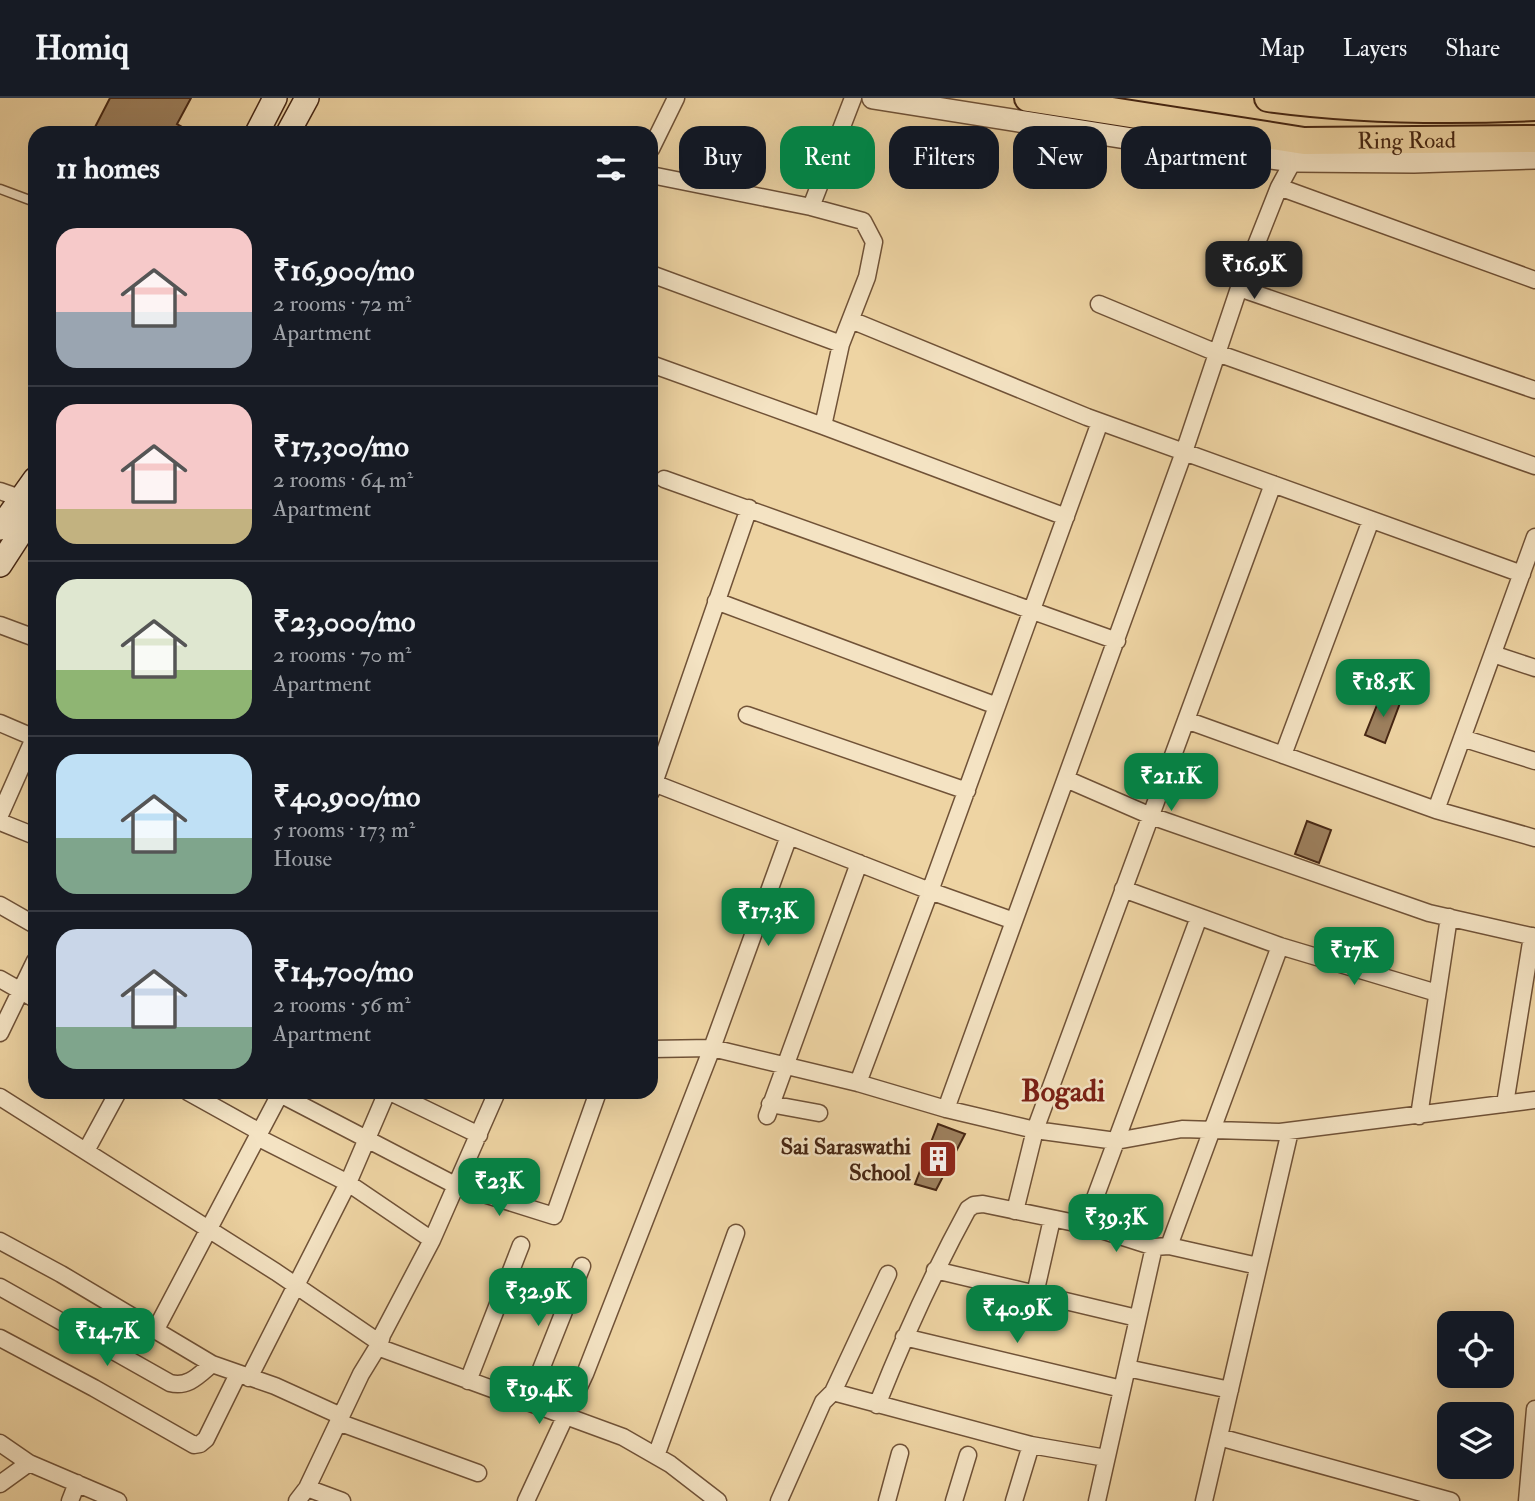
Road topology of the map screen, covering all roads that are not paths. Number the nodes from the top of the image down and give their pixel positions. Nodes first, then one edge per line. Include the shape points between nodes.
1 (275, 98) edge
2 (307, 98) edge
3 (676, 98) edge
4 (853, 98) edge
5 (873, 98) edge
6 (1028, 98) edge
7 (1268, 98) edge
8 (1535, 107) edge
9 (261, 126) edge
10 (292, 126) edge
11 (658, 135) edge
12 (1535, 139) edge
13 (1299, 151) junction
14 (1535, 158) edge
15 (658, 177) edge
16 (1279, 187) junction
17 (0, 189) edge
18 (28, 199) edge
19 (811, 207) junction
20 (658, 277) edge
21 (1535, 280) edge
22 (1239, 288) junction
23 (1099, 304) dead end
24 (851, 320) junction
25 (841, 344) junction
26 (1217, 353) junction
27 (658, 367) edge
28 (1535, 390) edge
29 (1100, 422) junction
30 (823, 426) junction
31 (1184, 452) junction
32 (1535, 466) edge
33 (664, 480) dead end
34 (1273, 484) junction
35 (18, 500) edge
36 (749, 508) junction
37 (1066, 517) junction
38 (1371, 520) junction
39 (19, 534) edge
40 (1534, 542) edge
41 (0, 565) edge
42 (1522, 574) junction
43 (716, 601) junction
44 (1033, 610) junction
45 (0, 625) edge
46 (28, 635) edge
47 (1117, 641) junction
48 (1493, 654) junction
49 (1535, 668) edge
50 (998, 706) junction
51 (747, 715) dead end
52 (1186, 720) junction
53 (0, 723) edge
54 (28, 734) edge
55 (1462, 738) junction
56 (28, 753) edge
57 (1283, 755) junction
58 (1535, 761) edge
59 (658, 769) edge
60 (1066, 779) junction
61 (658, 788) edge
62 (967, 791) junction
63 (1436, 810) junction
64 (0, 815) edge
65 (1150, 816) junction
66 (0, 822) edge
67 (28, 833) edge
68 (789, 836) junction
69 (1535, 838) edge
70 (859, 863) junction
71 (1124, 889) junction
72 (930, 891) junction
73 (0, 905) edge
74 (1199, 917) junction
75 (1449, 917) junction
76 (28, 921) edge
77 (1014, 921) junction
78 (1534, 937) edge
79 (1280, 946) junction
80 (0, 979) edge
81 (1437, 993) junction
82 (28, 996) edge
83 (0, 1033) edge
84 (712, 1048) junction
85 (658, 1049) edge
86 (783, 1065) junction
87 (858, 1083) junction
88 (0, 1097) edge
89 (114, 1099) edge
90 (200, 1099) edge
91 (278, 1099) edge
92 (292, 1099) edge
93 (386, 1099) edge
94 (404, 1099) edge
95 (494, 1099) edge
96 (596, 1099) edge
97 (1535, 1100) edge
98 (1506, 1104) junction
99 (946, 1109) junction
100 (819, 1113) dead end
101 (1419, 1116) junction
102 (1214, 1129) junction
103 (1035, 1130) junction
104 (1290, 1131) junction
105 (258, 1134) junction
106 (480, 1135) junction
107 (366, 1139) junction
108 (1116, 1141) junction
109 (86, 1151) junction
110 (348, 1183) junction
111 (455, 1185) junction
112 (1016, 1211) junction
113 (1052, 1219) junction
114 (1085, 1225) junction
115 (208, 1229) junction
116 (736, 1233) dead end
117 (432, 1240) junction
118 (0, 1241) edge
119 (521, 1245) dead end
120 (1161, 1246) junction
121 (582, 1266) dead end
122 (1258, 1266) junction
123 (935, 1270) junction
124 (888, 1274) dead end
125 (296, 1286) junction
126 (0, 1287) edge
127 (1035, 1294) junction
128 (1137, 1318) junction
129 (155, 1331) junction
130 (904, 1337) junction
131 (0, 1338) edge
132 (380, 1343) junction
133 (212, 1364) junction
134 (1127, 1368) junction
135 (244, 1376) junction
136 (468, 1381) junction
137 (1122, 1389) junction
138 (1230, 1391) junction
139 (833, 1392) junction
140 (528, 1402) junction
141 (877, 1405) junction
142 (1535, 1409) edge
143 (566, 1416) junction
144 (340, 1419) junction
145 (1219, 1437) junction
146 (0, 1443) edge
147 (1031, 1445) junction
148 (901, 1453) dead end
149 (968, 1455) dead end
150 (656, 1456) junction
151 (1106, 1458) junction
152 (29, 1463) junction
153 (478, 1474) dead end
154 (77, 1483) junction
155 (0, 1484) edge
156 (302, 1495) edge
157 (70, 1501) edge
158 (118, 1501) edge
159 (342, 1501) edge
160 (526, 1501) edge
161 (718, 1501) edge
162 (779, 1501) edge
163 (887, 1501) edge
164 (954, 1501) edge
165 (1014, 1501) edge
166 (1097, 1501) edge
167 (1204, 1501) edge
168 (1451, 1501) edge
169 (1527, 1501) edge

1 - 9 main road
2 - 10 main road
3 - 11 street
4 - 19 street
5 - 13 street via 1164,144
6 - 13 highway, Ring Road
7 - 8 highway, Ring Road via 1450,111
12 - 13 highway, Ring Road
13 - 14 street via 1414,162
13 - 16 street
15 - 19 street
16 - 21 street
16 - 22 street
17 - 18 lane
19 - 24 street via 863,221 874,242
20 - 25 street
22 - 26 street
22 - 28 street
23 - 26 street
24 - 25 street
24 - 29 street
25 - 30 street
26 - 31 street
26 - 32 street
27 - 30 street
29 - 31 street
29 - 37 street
30 - 37 street
31 - 34 street
31 - 47 street
33 - 36 street
34 - 38 street
34 - 52 street
35 - 39 main road
36 - 43 street
36 - 44 street
37 - 44 street
38 - 42 street
38 - 57 street
39 - 41 main road
40 - 42 street
42 - 48 street
43 - 50 street
43 - 59 street
44 - 47 street
44 - 50 street
45 - 46 street
47 - 60 street
48 - 49 street
48 - 55 street
50 - 62 street
51 - 62 street
52 - 57 street
52 - 65 street
53 - 54 street
55 - 58 street
55 - 63 street
56 - 64 street
57 - 63 street
60 - 65 street
60 - 77 street
61 - 68 street
62 - 72 street
63 - 69 street
65 - 71 street
65 - 75 street
66 - 67 street
68 - 70 street
68 - 84 street
70 - 72 street
70 - 86 street
71 - 74 street
71 - 103 street
72 - 77 street
72 - 87 street
73 - 76 street
74 - 79 street
74 - 108 street
75 - 78 street
75 - 81 street
77 - 99 street
78 - 98 street
79 - 81 street
79 - 102 street
80 - 82 street
81 - 101 street
82 - 83 street
84 - 85 street
84 - 86 street
84 - 143 street
86 - 87 street
86 - 100 street via 769,1110
87 - 99 street
88 - 109 street
89 - 109 street
90 - 105 street
91 - 105 street
92 - 107 street
93 - 107 street
94 - 106 street
95 - 106 street
96 - 111 street via 554,1216
97 - 98 street
98 - 101 street
99 - 103 street
101 - 104 street
102 - 104 street
102 - 108 street via 1182,1129
102 - 120 street
103 - 108 street
103 - 112 street
104 - 122 street
105 - 110 street
105 - 115 street
106 - 111 street
107 - 110 street
107 - 111 street
108 - 114 street
109 - 115 street
110 - 117 street
110 - 125 street
111 - 117 street
112 - 113 street
112 - 123 street via 983,1204 968,1209
113 - 114 street
113 - 127 street
114 - 120 street
115 - 125 street
115 - 129 street
116 - 150 street
117 - 132 street
118 - 129 street
119 - 136 street
120 - 122 street
120 - 128 street
121 - 140 street
122 - 138 street
123 - 127 street
123 - 130 street
124 - 139 street
125 - 132 street
125 - 135 street
126 - 133 street via 170,1382 187,1384
127 - 128 street
128 - 134 street
129 - 133 street
130 - 137 street
130 - 141 street
131 - 135 street via 194,1445 206,1439
132 - 136 street via 392,1354
132 - 144 street
133 - 135 street
134 - 137 street
134 - 138 street
135 - 144 street via 275,1386
136 - 140 street
137 - 151 street
138 - 145 street
139 - 141 street
139 - 162 street via 823,1402
140 - 143 street
141 - 147 street
142 - 169 street
143 - 150 street via 623,1437
143 - 160 street
144 - 153 street
144 - 156 street
145 - 167 street
145 - 168 street
146 - 152 street
147 - 151 street
147 - 165 street
148 - 163 street
149 - 164 street
150 - 161 street
151 - 166 street
152 - 154 street
152 - 155 street
154 - 157 street
154 - 158 street
156 - 159 street

